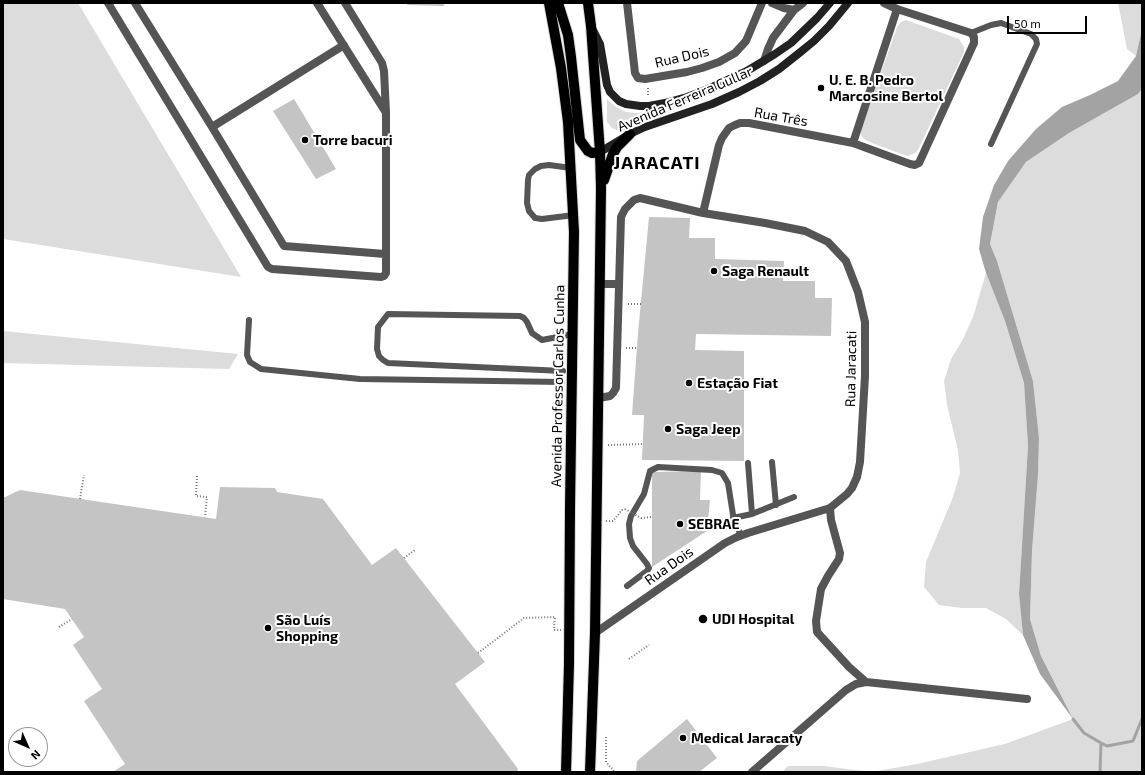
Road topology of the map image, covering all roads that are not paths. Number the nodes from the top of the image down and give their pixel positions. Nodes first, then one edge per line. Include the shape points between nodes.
1 (108, 3) edge
2 (135, 3) edge
3 (317, 3) edge
4 (345, 3) edge
5 (549, 3) edge
6 (558, 3) edge
7 (588, 3) edge
8 (627, 3) edge
9 (762, 3) edge
10 (772, 3) edge
11 (803, 3) edge
12 (830, 3) edge
13 (848, 3) edge
14 (884, 3) edge
15 (897, 9) junction
16 (794, 10) junction
17 (591, 26) junction
18 (971, 33) junction
19 (344, 45) junction
20 (764, 61) junction
21 (386, 113) junction
22 (212, 127) junction
23 (630, 134) junction
24 (853, 143) junction
25 (991, 144) dead end
26 (600, 152) junction
27 (571, 168) junction
28 (601, 189) junction
29 (703, 213) junction
30 (574, 215) junction
31 (385, 254) junction
32 (600, 284) junction
33 (619, 284) junction
34 (249, 320) dead end
35 (573, 334) junction
36 (563, 371) dead end
37 (562, 382) dead end
38 (599, 398) junction
39 (772, 462) dead end
40 (748, 463) dead end
41 (794, 497) dead end
42 (776, 505) junction
43 (830, 508) junction
44 (752, 514) junction
45 (733, 518) junction
46 (741, 535) junction
47 (627, 586) dead end
48 (595, 633) junction
49 (866, 682) junction
50 (1027, 699) dead end
51 (592, 771) edge
52 (566, 772) edge
53 (752, 772) edge

1 - 31 street via 269,268 381,277 386,273
2 - 22 street
3 - 19 street
4 - 21 street via 382,63
5 - 27 main road, Avenida Professor Carlos Cunha via 561,68
6 - 26 main road via 568,35 580,140 588,151
7 - 17 main road
8 - 9 street, Rua Dois via 638,78 687,72 719,62 735,53 746,41
10 - 16 street
11 - 16 street
12 - 20 main road, Avenida Ferreira Gullar via 791,43
13 - 23 main road, Avenida Ferreira Gullar via 814,41 760,81 712,104
14 - 15 street
15 - 18 street
15 - 24 street
16 - 20 street via 773,38
17 - 20 main road, Avenida Ferreira Gullar via 600,44 606,85 619,101 626,104 651,105 687,97
17 - 26 main road
18 - 24 street, Rua Três via 974,43 917,164
18 - 25 lane via 1001,22 1031,34 1037,44
19 - 21 street
19 - 22 street
21 - 31 street
22 - 31 street via 284,246
23 - 26 main road, Avenida Ferreira Gullar
23 - 28 main road via 612,154
24 - 29 street, Rua Três via 749,123 735,124 725,132 719,145
26 - 28 main road
27 - 30 main road, Avenida Professor Carlos Cunha
27 - 30 lane via 549,165 535,169 529,175 527,203 535,218
28 - 32 main road
29 - 33 street, Rua Jaracati via 640,198 634,200 621,217
29 - 43 street, Rua Jaracati via 805,231 828,242 846,261 858,292 865,322 862,440 857,477 852,488
30 - 35 main road, Avenida Professor Carlos Cunha
32 - 33 street
32 - 38 main road
33 - 38 street via 616,388 610,396
34 - 37 lane via 247,355 250,362 261,369 360,379
35 - 36 lane via 542,340 532,333 527,322 520,316 388,314 378,327 377,349 379,356 388,363
35 - 52 main road, Avenida Professor Carlos Cunha
38 - 48 main road
39 - 42 lane
40 - 44 lane
41 - 42 lane
42 - 44 lane
43 - 46 street, Rua Dois
43 - 49 street via 840,553 821,589 816,621 817,632
44 - 45 lane
45 - 46 lane
45 - 47 lane via 728,483 722,473 658,466 650,471 644,494 629,524 633,546 649,568
46 - 48 street, Rua Dois via 725,543
48 - 51 main road
49 - 50 street
49 - 53 street via 846,690

